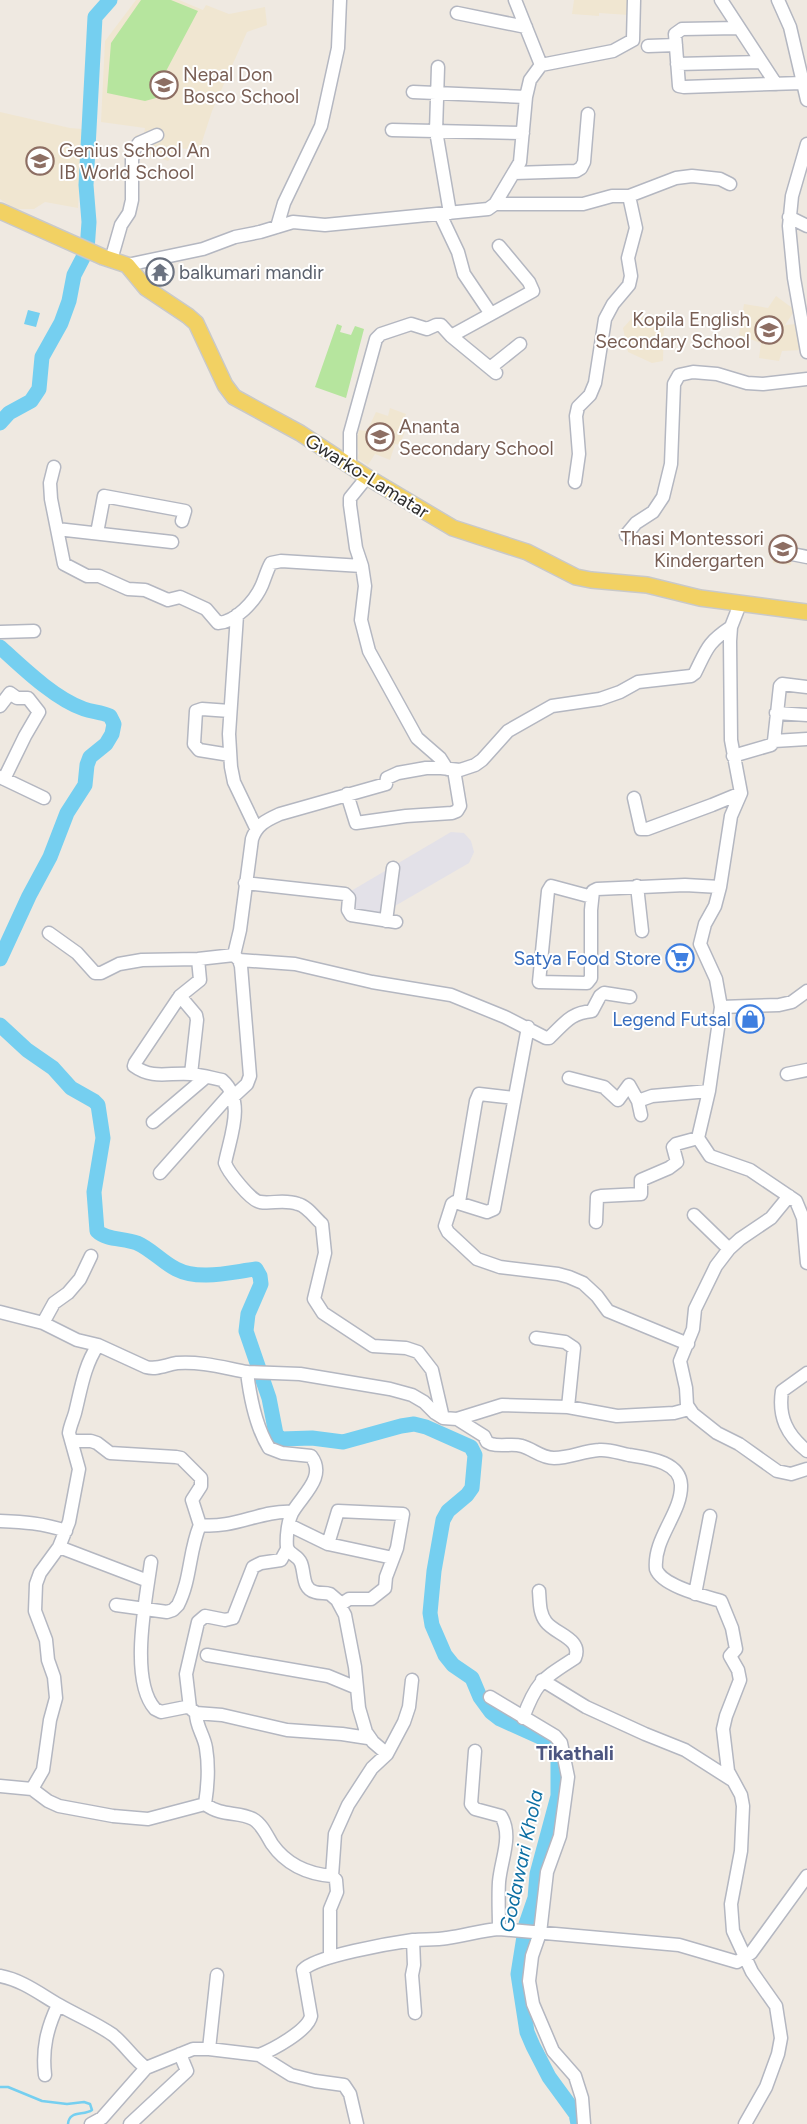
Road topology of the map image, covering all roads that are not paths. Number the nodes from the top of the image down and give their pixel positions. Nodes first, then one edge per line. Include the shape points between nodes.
1 (340, 0) edge
2 (515, 0) edge
3 (634, 0) edge
4 (721, 0) edge
5 (778, 0) edge
6 (458, 14) dead end
7 (526, 27) junction
8 (738, 28) junction
9 (676, 45) junction
10 (648, 46) dead end
11 (761, 62) junction
12 (677, 64) junction
13 (541, 65) junction
14 (438, 67) dead end
15 (802, 83) junction
16 (776, 84) junction
17 (413, 92) dead end
18 (437, 94) junction
19 (526, 97) junction
20 (807, 100) edge
21 (588, 114) dead end
22 (392, 130) dead end
23 (436, 131) junction
24 (523, 133) junction
25 (157, 135) dead end
26 (807, 144) edge
27 (514, 173) junction
28 (730, 184) dead end
29 (630, 196) junction
30 (495, 204) junction
31 (0, 211) edge
32 (445, 213) junction
33 (789, 217) junction
34 (807, 226) edge
35 (277, 227) junction
36 (499, 246) dead end
37 (107, 259) junction
38 (127, 265) junction
39 (491, 314) junction
40 (451, 336) junction
41 (520, 344) dead end
42 (807, 352) edge
43 (807, 379) edge
44 (350, 466) junction
45 (54, 467) dead end
46 (367, 477) junction
47 (575, 482) dead end
48 (182, 521) dead end
49 (57, 529) junction
50 (97, 534) junction
51 (626, 535) dead end
52 (172, 542) dead end
53 (792, 554) dead end
54 (807, 557) edge
55 (362, 566) junction
56 (740, 604) junction
57 (807, 612) edge
58 (238, 615) junction
59 (731, 627) junction
60 (34, 631) dead end
61 (0, 632) edge
62 (807, 686) edge
63 (0, 706) edge
64 (230, 711) junction
65 (776, 713) junction
66 (807, 714) edge
67 (807, 738) edge
68 (774, 741) junction
69 (230, 755) junction
70 (733, 756) junction
71 (451, 769) junction
72 (2, 778) edge
73 (741, 792) junction
74 (348, 794) junction
75 (44, 798) dead end
76 (634, 798) dead end
77 (256, 828) junction
78 (393, 868) dead end
79 (245, 884) junction
80 (638, 886) junction
81 (720, 887) junction
82 (592, 897) junction
83 (642, 932) dead end
84 (49, 933) dead end
85 (237, 958) junction
86 (198, 959) junction
87 (807, 991) edge
88 (180, 996) junction
89 (630, 997) dead end
90 (721, 1007) junction
91 (528, 1027) junction
92 (807, 1070) edge
93 (191, 1074) junction
94 (786, 1074) dead end
95 (206, 1077) junction
96 (569, 1078) dead end
97 (709, 1090) junction
98 (233, 1094) junction
99 (514, 1098) junction
100 (638, 1101) junction
101 (641, 1115) dead end
102 (153, 1122) dead end
103 (698, 1138) junction
104 (160, 1172) dead end
105 (789, 1196) junction
106 (459, 1202) junction
107 (694, 1215) dead end
108 (596, 1222) dead end
109 (729, 1249) junction
110 (90, 1256) dead end
111 (807, 1263) edge
112 (0, 1312) edge
113 (43, 1323) junction
114 (536, 1338) dead end
115 (688, 1344) junction
116 (98, 1345) junction
117 (248, 1373) junction
118 (807, 1373) edge
119 (568, 1407) junction
120 (689, 1409) junction
121 (443, 1418) junction
122 (456, 1420) junction
123 (72, 1441) junction
124 (807, 1452) edge
125 (807, 1469) edge
126 (710, 1516) dead end
127 (291, 1518) junction
128 (0, 1521) edge
129 (200, 1525) junction
130 (66, 1531) junction
131 (328, 1544) junction
132 (58, 1547) junction
133 (287, 1549) junction
134 (393, 1558) junction
135 (151, 1562) dead end
136 (148, 1581) junction
137 (538, 1591) dead end
138 (695, 1594) junction
139 (116, 1605) dead end
140 (340, 1605) junction
141 (144, 1609) junction
142 (207, 1656) dead end
143 (412, 1680) dead end
144 (542, 1680) junction
145 (357, 1688) junction
146 (490, 1697) dead end
147 (193, 1711) junction
148 (523, 1718) junction
149 (368, 1738) junction
150 (475, 1752) dead end
151 (387, 1754) junction
152 (732, 1780) junction
153 (0, 1787) edge
154 (32, 1789) junction
155 (206, 1804) junction
156 (332, 1876) junction
157 (807, 1876) edge
158 (503, 1930) junction
159 (537, 1932) junction
160 (412, 1940) junction
161 (330, 1957) junction
162 (744, 1959) junction
163 (0, 1976) edge
164 (217, 1976) dead end
165 (58, 2005) junction
166 (415, 2013) dead end
167 (209, 2049) junction
168 (180, 2054) junction
169 (258, 2055) junction
170 (146, 2068) junction
171 (46, 2075) dead end
172 (91, 2124) edge
173 (130, 2124) edge
174 (357, 2124) edge
175 (584, 2124) edge
176 (745, 2124) edge

1 - 35 street via 338,48 321,126 284,203
2 - 7 street
3 - 13 street via 633,40 613,51
4 - 8 street
5 - 15 street via 790,27
6 - 7 street
7 - 13 street
8 - 9 street via 682,29 675,34
8 - 11 street
9 - 10 street
9 - 12 street
11 - 12 street
11 - 16 street
12 - 16 street via 679,86
13 - 19 street via 530,80
14 - 18 street
15 - 16 street
15 - 20 street
17 - 18 street
18 - 19 street
18 - 23 street
19 - 24 street
21 - 27 street via 581,168 576,171
22 - 23 street
23 - 24 street
23 - 32 street
24 - 27 street via 520,162
25 - 37 street via 139,143 134,150 129,213
26 - 33 street
27 - 30 street
28 - 29 street via 720,179 692,176 676,178
29 - 30 street via 612,196 583,204
29 - 47 street via 636,228 628,258 631,276 629,285 605,319 595,383 590,395 578,407 579,454
30 - 32 street via 478,211
31 - 37 main road
32 - 35 street via 325,225 292,222
32 - 39 street via 464,274
33 - 34 street
33 - 42 street via 794,278
35 - 38 street via 235,237 203,250
36 - 39 street via 529,282 532,291
37 - 38 main road
38 - 44 main road, Gwarko-Lamatar via 146,288 196,323 224,385 234,397 300,433
39 - 40 street
40 - 41 street via 493,371
40 - 44 street via 441,325 427,329 411,324 381,334 376,339 350,433
43 - 51 street via 763,384 717,374 693,372 679,375 674,384 671,464 663,498 653,512 636,523
44 - 46 main road, Gwarko-Lamatar
45 - 49 street via 50,483
46 - 55 street via 350,498 356,548
46 - 56 main road, Gwarko-Lamatar via 453,528 527,552 576,577 647,585
48 - 50 street via 184,511 104,496
49 - 50 street
49 - 58 street via 62,560 70,568 128,589 151,591 164,599 180,597 206,609 218,623
50 - 52 street
53 - 54 street
55 - 58 street via 271,563 258,592
55 - 71 street via 365,586 361,620 369,651 417,738
56 - 57 main road, Gwarko-Lamatar
56 - 59 street
58 - 64 street
59 - 70 street
59 - 71 street via 706,649 696,674 638,682 600,700 544,709 508,731 476,765
60 - 61 street
62 - 65 street via 782,684
63 - 72 street via 10,693 17,698 28,698 39,712
64 - 69 street
64 - 69 street via 202,709 196,712 194,744 199,750
65 - 66 street
65 - 68 street
67 - 68 street
68 - 70 street via 771,745
69 - 77 street via 234,782
70 - 73 street
71 - 74 street via 426,768 398,773 387,778 386,784
71 - 74 street via 460,806 452,813 356,823
72 - 75 street
73 - 76 street via 647,829 639,824
73 - 81 street via 731,816
74 - 77 street via 280,814
77 - 79 street
78 - 79 street via 391,921 351,915 349,898 345,894
79 - 85 street
80 - 81 street
80 - 82 street via 597,889
80 - 83 street
81 - 90 street via 700,944 716,979
82 - 82 street via 551,886 539,982 587,983 591,978
84 - 86 street via 77,953 95,973 142,960
85 - 86 street
85 - 91 street via 295,964 451,996
85 - 98 street via 250,1076 247,1084
86 - 88 street via 200,980
87 - 90 street via 792,1002 779,1005
88 - 93 street via 197,1020
88 - 93 street via 134,1066 151,1075
89 - 91 street via 604,993 592,1011 571,1017 549,1038
90 - 97 street
91 - 99 street
92 - 94 street
93 - 95 street
95 - 98 street via 222,1080
95 - 102 street
96 - 100 street via 604,1087 618,1100 629,1085
97 - 100 street via 673,1093
97 - 103 street
98 - 104 street
98 - 121 street via 235,1114 224,1163 227,1169 252,1199 300,1204 322,1224 325,1254 314,1299 323,1313 373,1346 418,1352 432,1370
99 - 106 street via 479,1094
99 - 106 street via 494,1208 487,1212
100 - 101 street
103 - 105 street via 710,1156 750,1170
103 - 108 street via 673,1147 677,1162 641,1180 641,1194 597,1198
105 - 109 street via 771,1218
105 - 111 street via 796,1201 803,1218
106 - 115 street via 452,1204 444,1226 477,1259 500,1267 569,1277 583,1283 608,1311
107 - 109 street
109 - 115 street via 716,1266 695,1309
110 - 113 street via 80,1279 54,1303
112 - 113 street
113 - 116 street via 77,1340
114 - 119 street via 565,1342 574,1348
115 - 120 street via 680,1360
116 - 117 street via 153,1369 190,1363
116 - 123 street via 85,1369 70,1426
117 - 121 street via 300,1374 390,1389 412,1395
117 - 127 street via 249,1393 269,1448 311,1456 315,1461 315,1479
118 - 124 street via 782,1391 780,1406 787,1429
119 - 120 street via 616,1416 674,1413
119 - 122 street via 502,1405
120 - 125 street via 717,1433 777,1471 791,1474
121 - 122 street
122 - 138 street via 484,1436 487,1442 522,1446 548,1458 568,1458 606,1450 648,1457 674,1469 679,1475 681,1488 660,1540 656,1569 667,1580
123 - 129 street via 91,1441 110,1453 181,1458 201,1478 201,1486 192,1500
123 - 130 street via 78,1475
126 - 138 street
127 - 129 street via 276,1513 227,1525
127 - 131 street
127 - 133 street
128 - 130 street via 30,1522
129 - 141 street via 193,1540 178,1605 167,1612
130 - 132 street
131 - 134 street
131 - 134 street via 338,1511 401,1513
132 - 136 street
132 - 154 street via 36,1584 35,1611 46,1640 56,1698 43,1770
133 - 140 street via 298,1557 305,1584 315,1592 330,1594
133 - 147 street via 281,1560 253,1567 233,1618 225,1620 205,1616 198,1622 186,1674
134 - 140 street via 385,1588 371,1599 349,1599
135 - 136 street
136 - 141 street
137 - 144 street via 541,1613 546,1622 571,1640 577,1653 575,1658
138 - 152 street via 721,1601 736,1643 736,1649 730,1656 740,1680 723,1729
139 - 141 street
140 - 145 street via 349,1629
141 - 147 street via 141,1660 150,1704 161,1712 186,1707
142 - 145 street via 328,1676
143 - 151 street via 404,1722
144 - 148 street via 532,1694
144 - 152 street via 586,1707 685,1750
145 - 149 street
146 - 148 street
147 - 149 street via 287,1730
147 - 155 street via 206,1746
148 - 159 street via 555,1736 561,1743 568,1777 560,1836 547,1872
149 - 151 street
150 - 158 street via 471,1804 475,1809 501,1816 506,1824 499,1882
151 - 156 street via 372,1768 343,1816 335,1834
152 - 162 street via 743,1806 741,1851 732,1904 733,1931
153 - 154 street
154 - 155 street via 59,1806 136,1819 154,1818
155 - 156 street via 212,1809 254,1820 274,1846 300,1868
156 - 161 street via 336,1880 337,1892 330,1909
157 - 162 street
158 - 159 street
158 - 160 street
159 - 162 street via 679,1945 731,1961
159 - 175 street via 529,1981 533,2004 553,2051 574,2076 582,2098
160 - 161 street
160 - 166 street
161 - 169 street via 303,1970 309,2022 299,2032
162 - 176 street via 776,2006 781,2038 766,2086
163 - 165 street via 19,1982
164 - 167 street
165 - 170 street via 114,2036
165 - 171 street via 47,2031 44,2051
167 - 168 street via 193,2049
167 - 169 street
168 - 170 street
168 - 173 street via 187,2072
169 - 174 street via 292,2075 344,2085 350,2094
170 - 172 street via 102,2118

